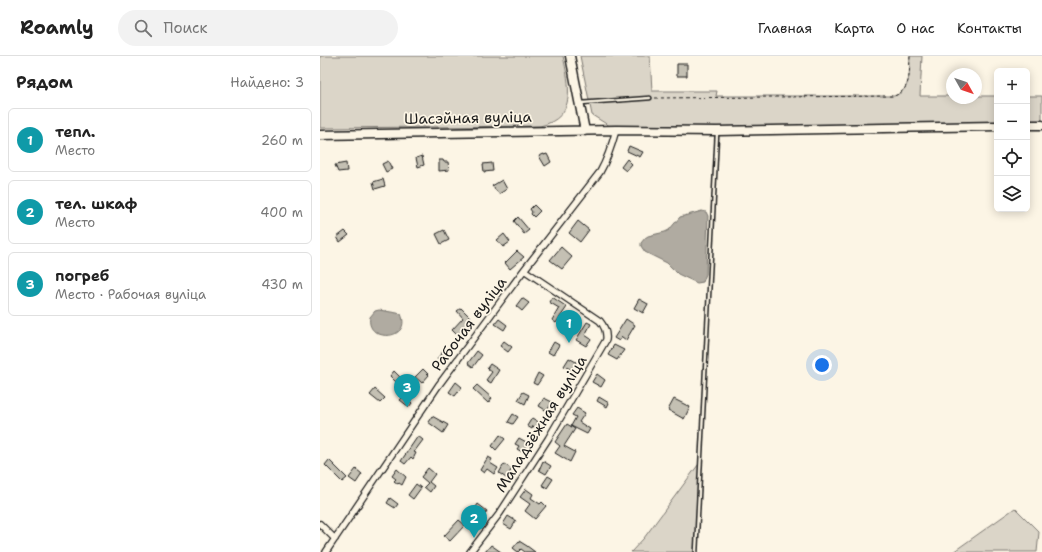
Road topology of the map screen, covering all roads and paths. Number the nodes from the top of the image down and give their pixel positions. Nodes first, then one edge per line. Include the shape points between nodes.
1 (570, 56) edge
2 (910, 56) edge
3 (650, 98) joint
4 (580, 104) junction
5 (1030, 125) edge
6 (1042, 125) edge
7 (994, 126) edge
8 (616, 130) junction
9 (717, 130) junction
10 (584, 131) junction
11 (320, 135) edge
12 (524, 270) junction
13 (320, 524) edge
14 (335, 539) junction
15 (326, 552) edge
16 (470, 552) edge
17 (696, 552) edge

1 - 4 main road
2 - 3 path via 908,84 894,96
3 - 4 lane
4 - 10 main road
5 - 6 main road
7 - 9 main road, Шасэйная вуліца
8 - 9 main road, Шасэйная вуліца
8 - 10 main road, Шасэйная вуліца
8 - 12 street, Рабочая вуліца via 608,157 600,172
9 - 17 lane
10 - 11 main road, Шасэйная вуліца
12 - 14 street, Рабочая вуліца via 438,386
12 - 16 street, Маладзёжная вуліца via 600,321 604,326 606,340 548,439 500,513
13 - 14 street
14 - 15 street, Рабочая вуліца

